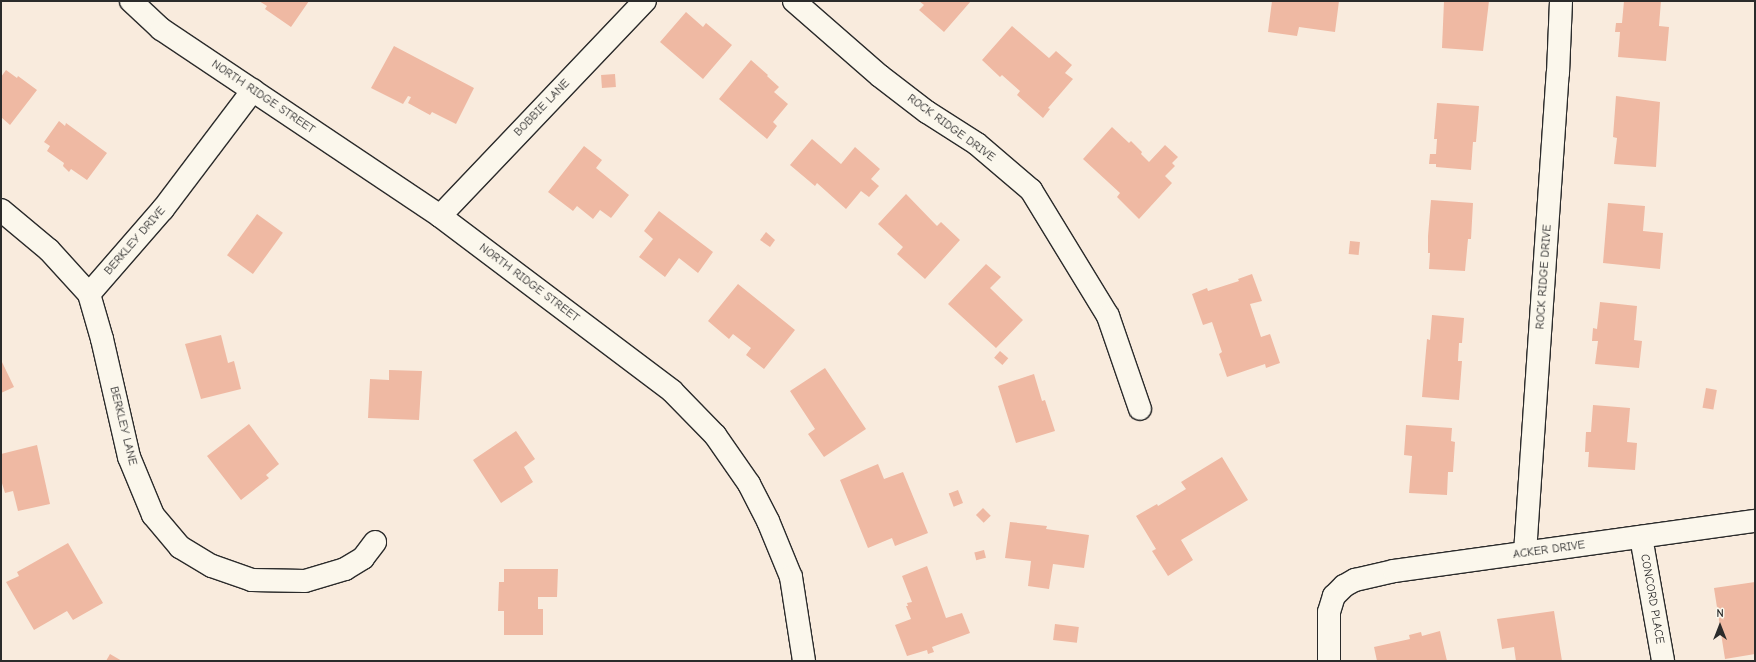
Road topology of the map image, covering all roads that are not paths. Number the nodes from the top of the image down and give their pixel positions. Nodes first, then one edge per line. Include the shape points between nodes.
1 (131, 1) edge
2 (645, 1) edge
3 (794, 1) edge
4 (1561, 1) edge
5 (253, 90) junction
6 (1, 210) edge
7 (440, 216) junction
8 (89, 294) junction
9 (1140, 409) dead end
10 (1755, 521) edge
11 (1641, 537) junction
12 (375, 542) dead end
13 (1524, 553) junction
14 (804, 661) edge
15 (1329, 661) edge
16 (1663, 661) edge

1 - 5 street, NORTH RIDGE STREET via 161,28
2 - 7 street, BOBBIE LANE
3 - 9 street, ROCK RIDGE DRIVE via 880,76 927,112 977,144 1031,190 1108,316
4 - 13 street, ROCK RIDGE DRIVE
5 - 7 street, NORTH RIDGE STREET
5 - 8 street, BERKLEY DRIVE via 163,209
6 - 8 street via 49,250
7 - 14 street, NORTH RIDGE STREET via 672,392 715,435 749,484 768,521 791,577
8 - 12 street, BERKLEY LANE via 129,457 154,515 180,547 212,566 252,580 305,581 345,569 363,558
10 - 11 street, ACKER DRIVE
11 - 13 street, ACKER DRIVE
11 - 16 street, CONCORD PLACE
13 - 15 street, ACKER DRIVE via 1394,571 1355,580 1344,586 1334,596 1329,612

